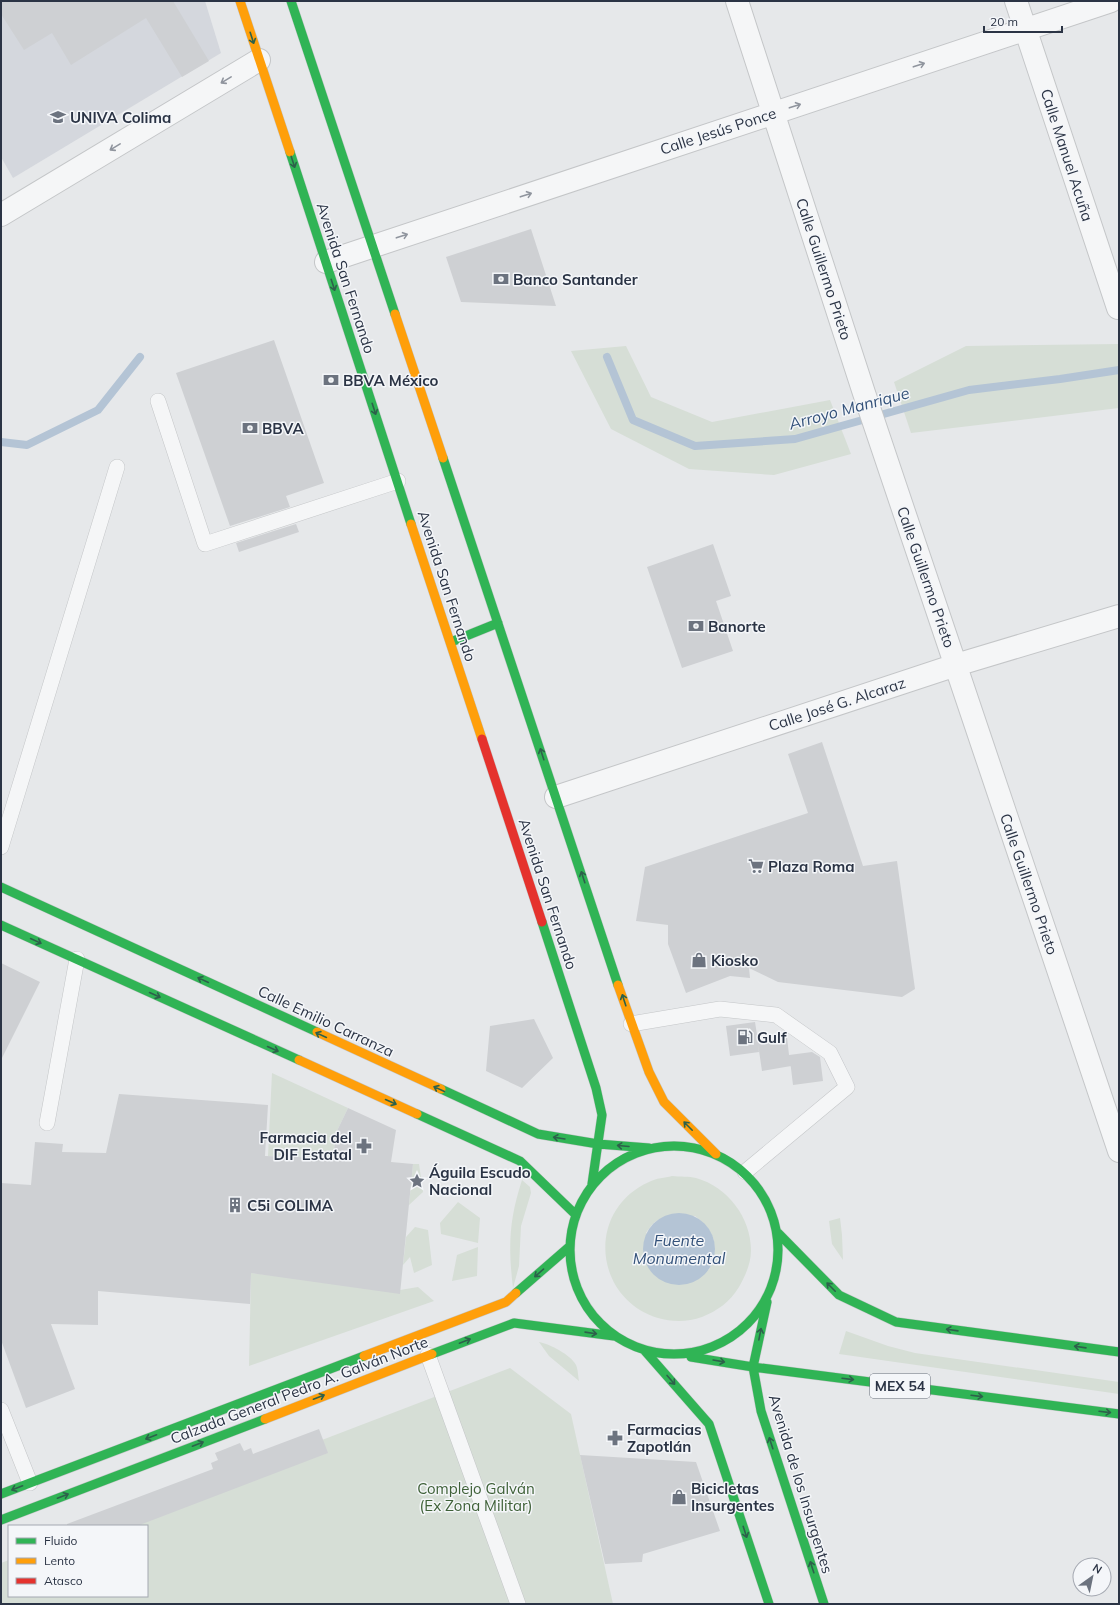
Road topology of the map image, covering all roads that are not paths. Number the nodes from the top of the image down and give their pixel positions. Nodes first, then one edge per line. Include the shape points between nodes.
1 (240, 1) edge
2 (291, 1) edge
3 (737, 1) edge
4 (1016, 1) edge
5 (1111, 1) edge
6 (1025, 29) junction
7 (260, 60) junction
8 (773, 113) junction
9 (2, 212) edge
10 (373, 246) junction
11 (326, 262) junction
12 (1118, 308) dead end
13 (158, 401) dead end
14 (118, 467) dead end
15 (398, 481) junction
16 (1119, 616) edge
17 (498, 623) junction
18 (451, 642) junction
19 (956, 665) junction
20 (556, 797) junction
21 (1, 847) edge
22 (1, 887) edge
23 (1, 925) edge
24 (77, 959) junction
25 (632, 1024) junction
26 (47, 1123) dead end
27 (598, 1144) junction
28 (649, 1148) junction
29 (1119, 1152) edge
30 (716, 1154) junction
31 (745, 1172) junction
32 (592, 1184) junction
33 (575, 1214) junction
34 (778, 1233) junction
35 (569, 1247) junction
36 (767, 1302) junction
37 (614, 1336) junction
38 (645, 1351) junction
39 (1119, 1352) edge
40 (428, 1355) junction
41 (680, 1355) junction
42 (754, 1367) junction
43 (1, 1410) edge
44 (1119, 1414) edge
45 (30, 1483) junction
46 (1, 1494) edge
47 (1, 1520) edge
48 (518, 1604) edge
49 (769, 1604) edge
50 (824, 1604) edge

1 -> 7 main road, Avenida San Fernando
2 - 10 main road
3 - 8 street, Calle Guillermo Prieto
4 - 6 street, Calle Manuel Acuña
5 - 6 street, Calle Jesús Ponce
8 -> 6 street, Calle Jesús Ponce
6 - 12 street, Calle Manuel Acuña
7 -> 9 street
7 -> 11 main road, Avenida San Fernando
10 -> 8 street, Calle Jesús Ponce
8 - 19 street, Calle Guillermo Prieto
10 - 11 street, Calle Jesús Ponce
10 - 17 main road
11 -> 15 main road, Avenida San Fernando
13 - 15 lane via 205,544
14 - 21 lane
15 - 18 main road, Avenida San Fernando
16 - 19 street, Calle José G. Alcaraz
17 - 18 main road
20 -> 17 main road
18 - 27 main road, Avenida San Fernando via 596,1088 602,1115
19 - 20 street, Calle José G. Alcaraz
19 - 29 street, Calle Guillermo Prieto
25 -> 20 main road
27 -> 22 main road, Calle Emilio Carranza via 538,1134
23 -> 24 main road
24 - 26 lane
24 -> 33 main road via 520,1161
30 -> 25 main road via 664,1102 649,1072
25 - 31 lane via 720,1009 776,1015 830,1053 847,1087
28 -> 27 main road, Calle Emilio Carranza
27 - 32 main road, Avenida San Fernando
28 - 30 main road via 683,1145
28 - 32 main road via 617,1161
30 - 31 main road
31 - 34 main road via 767,1200
32 - 33 main road
33 - 35 main road
34 - 36 main road via 778,1269
39 -> 34 main road via 896,1322 839,1295
35 - 37 main road via 573,1282 589,1312
35 -> 45 main road, Calzada General Pedro A. Galván Norte via 506,1302
36 - 41 main road via 744,1329 715,1348
42 -> 36 main road, Avenida de los Insurgentes
37 - 38 main road
40 -> 37 main road, Calzada General Pedro A. Galván Norte via 514,1322
38 - 41 main road
38 -> 49 main road via 709,1424
47 -> 40 main road, Calzada General Pedro A. Galván Norte
40 - 48 lane
41 -> 42 main road, MEX 54
42 -> 44 main road, MEX 54
50 -> 42 main road, Avenida de los Insurgentes via 761,1411
43 - 45 lane
45 -> 46 main road, Calzada General Pedro A. Galván Norte

